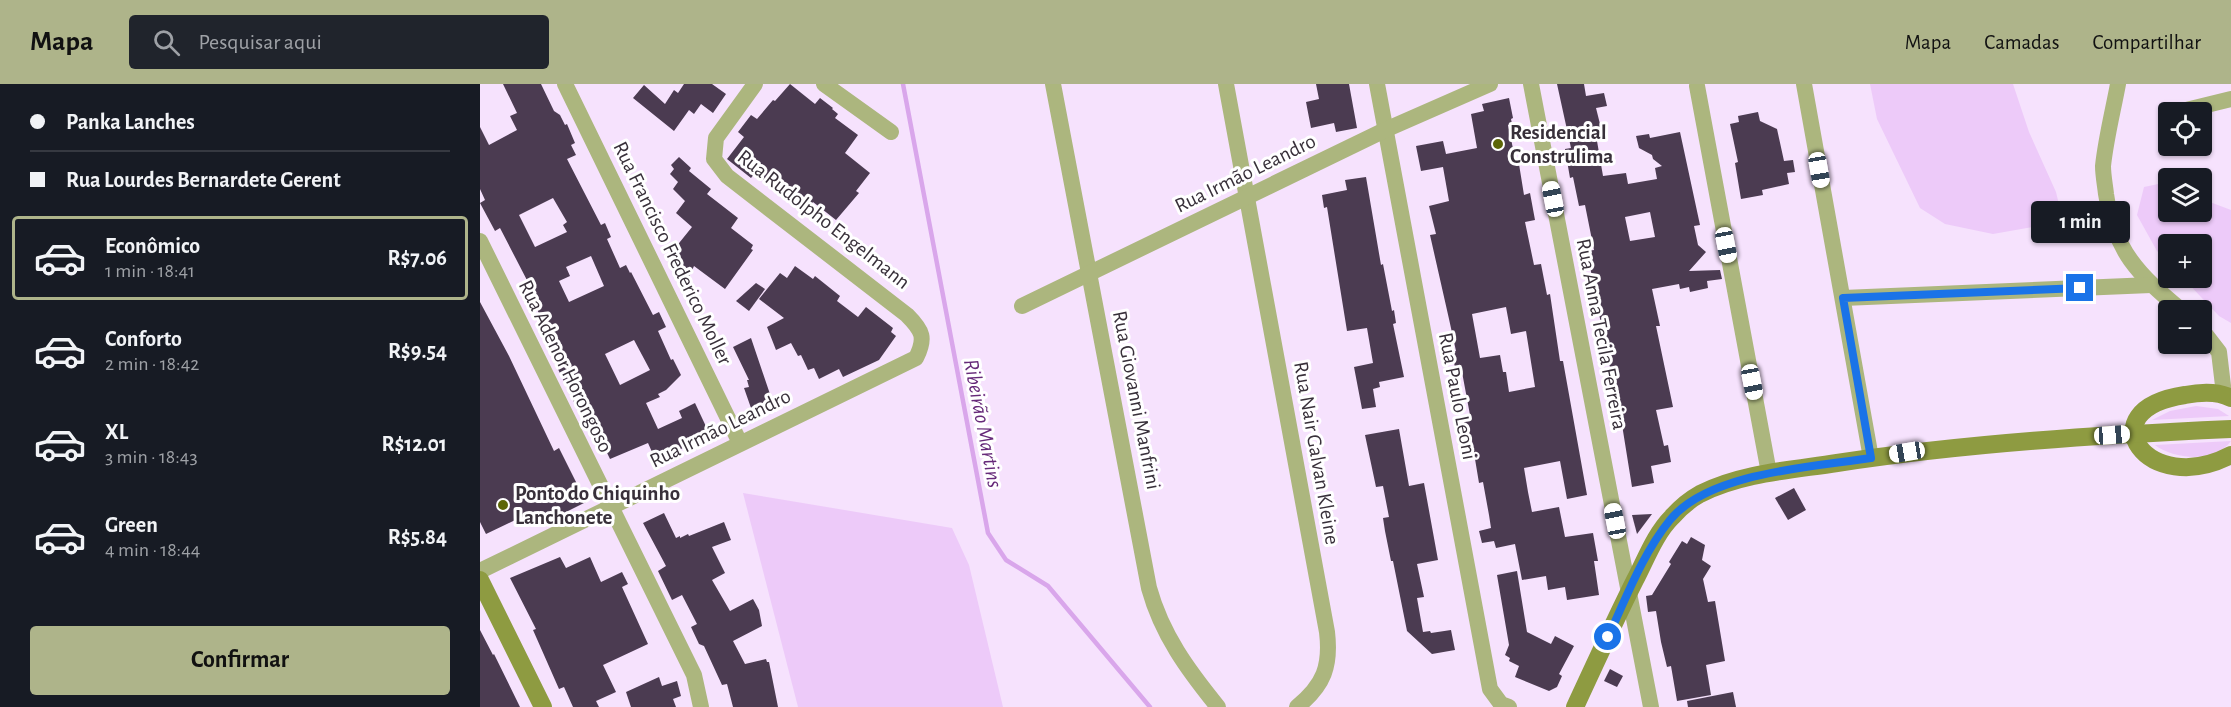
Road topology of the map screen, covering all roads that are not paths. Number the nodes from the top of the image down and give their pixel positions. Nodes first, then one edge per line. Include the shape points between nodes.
1 (565, 84) edge
2 (755, 84) edge
3 (824, 84) edge
4 (1053, 84) edge
5 (1226, 84) edge
6 (1377, 84) edge
7 (1490, 84) edge
8 (1532, 84) edge
9 (1804, 84) edge
10 (2118, 84) edge
11 (1697, 86) dead end
12 (2231, 99) edge
13 (2212, 104) edge
14 (1385, 130) junction
15 (891, 132) dead end
16 (1248, 196) junction
17 (480, 241) edge
18 (1090, 273) junction
19 (2151, 285) junction
20 (1843, 298) junction
21 (2169, 300) edge
22 (1022, 306) dead end
23 (2212, 343) edge
24 (916, 358) joint
25 (2228, 396) edge
26 (2231, 429) edge
27 (2132, 433) junction
28 (740, 442) junction
29 (2231, 455) edge
30 (1871, 458) junction
31 (1769, 473) junction
32 (610, 507) junction
33 (480, 572) edge
34 (480, 580) edge
35 (1629, 593) junction
36 (543, 707) edge
37 (701, 707) edge
38 (1218, 707) edge
39 (1297, 707) edge
40 (1509, 707) edge
41 (1575, 707) edge
42 (1651, 707) edge

1 - 28 street, Rua Francisco Frederico Moller
2 - 24 street, Rua Rudolpho Engelmann via 716,138 714,159 727,176 908,315 922,336
3 - 15 street
4 - 18 street, Rua Giovanni Manfrini
5 - 16 street, Rua Nair Galvan Kleine
6 - 14 street, Rua Paulo Leoni
7 - 14 street, Rua Irmão Leandro
8 - 35 street, Rua Anna Tecila Ferreira
9 - 20 street
10 - 19 street via 2103,170 2108,206 2115,234 2130,262
11 - 31 street
12 - 13 street
14 - 16 street, Rua Irmão Leandro
14 - 40 street, Rua Paulo Leoni via 1490,689 1502,705
16 - 18 street, Rua Irmão Leandro
16 - 39 street, Rua Nair Galvan Kleine via 1327,632 1329,655 1325,672 1314,692
17 - 32 street, Rua Adenor Horongoso
18 - 22 street, Rua Irmão Leandro
18 - 38 street, Rua Giovanni Manfrini via 1153,602 1182,661
19 - 20 street
19 - 21 street
20 - 30 street
23 - 25 street via 2219,352
24 - 28 street, Rua Irmão Leandro
25 - 27 street via 2200,392 2155,403 2139,415
26 - 27 street
27 - 29 street via 2146,454 2180,468 2216,463
27 - 30 street via 1977,444
28 - 32 street, Rua Irmão Leandro
30 - 31 street
31 - 35 street via 1699,495 1671,517
32 - 33 street, Rua Irmão Leandro
32 - 37 street, Rua Adenor Horongoso via 694,675
34 - 36 street
35 - 41 street
35 - 42 street, Rua Anna Tecila Ferreira

